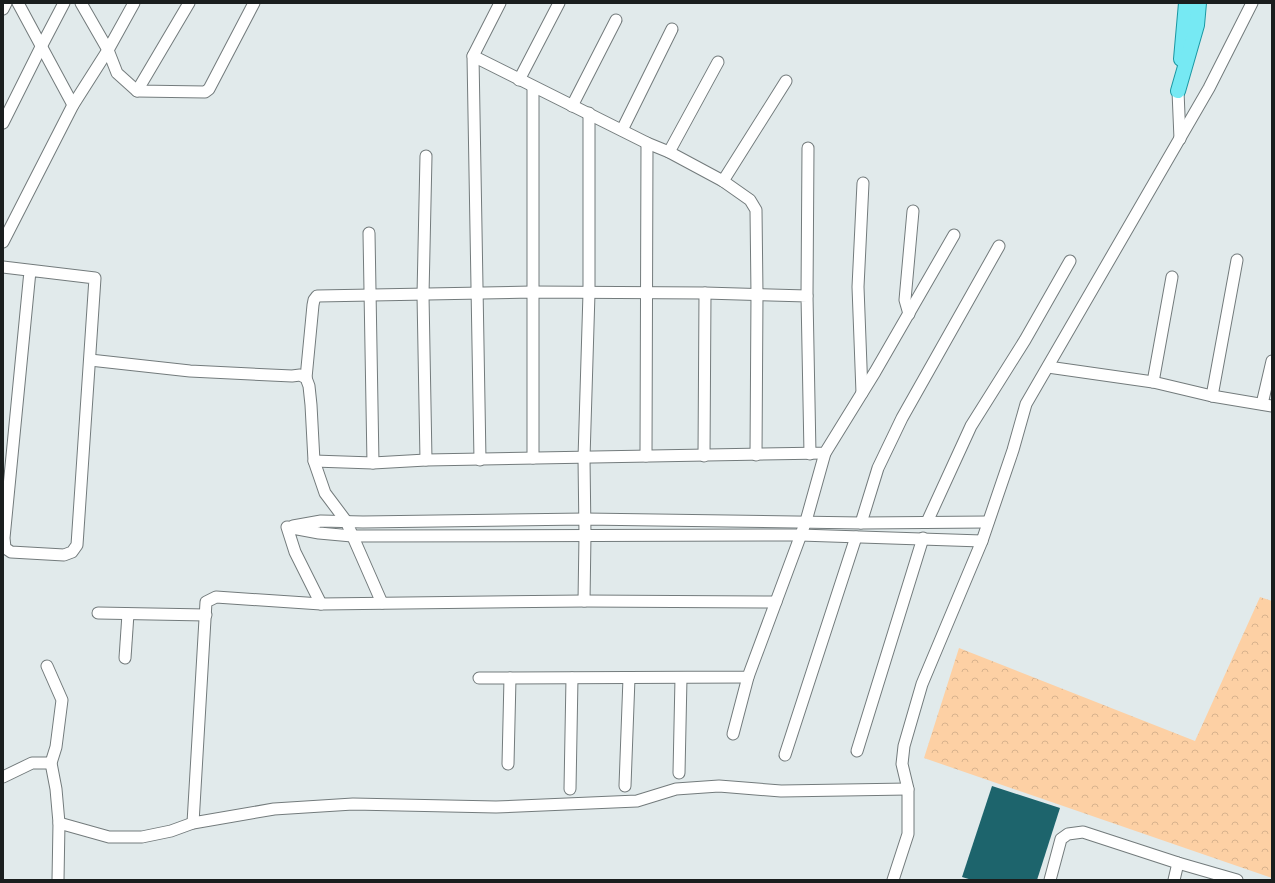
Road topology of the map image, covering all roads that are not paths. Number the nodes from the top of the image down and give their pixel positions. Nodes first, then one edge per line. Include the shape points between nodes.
1 (6, 3) edge
2 (18, 3) edge
3 (64, 3) edge
4 (81, 3) edge
5 (134, 3) edge
6 (189, 3) edge
7 (254, 3) edge
8 (500, 3) edge
9 (559, 3) edge
10 (1186, 3) edge
11 (1199, 3) edge
12 (1252, 3) edge
13 (3, 9) edge
14 (616, 20) dead end
15 (672, 29) dead end
16 (42, 45) junction
17 (108, 50) junction
18 (473, 56) junction
19 (718, 62) dead end
20 (519, 80) junction
21 (786, 81) dead end
22 (533, 87) junction
23 (137, 91) junction
24 (1178, 91) junction
25 (73, 105) junction
26 (572, 106) junction
27 (589, 113) junction
28 (3, 123) edge
29 (622, 130) junction
30 (1180, 140) junction
31 (647, 143) junction
32 (808, 148) dead end
33 (669, 152) junction
34 (426, 156) dead end
35 (724, 181) junction
36 (863, 183) dead end
37 (913, 211) dead end
38 (369, 233) dead end
39 (954, 236) dead end
40 (3, 242) edge
41 (1000, 246) dead end
42 (1237, 260) dead end
43 (1070, 261) dead end
44 (3, 267) edge
45 (30, 271) junction
46 (1172, 277) dead end
47 (532, 292) junction
48 (478, 293) junction
49 (589, 293) junction
50 (646, 293) junction
51 (705, 293) junction
52 (370, 294) junction
53 (757, 294) junction
54 (423, 295) junction
55 (807, 296) junction
56 (909, 314) junction
57 (90, 360) junction
58 (1272, 361) edge
59 (1048, 367) junction
60 (306, 378) junction
61 (1152, 382) junction
62 (862, 393) junction
63 (1212, 396) junction
64 (1267, 405) edge
65 (825, 453) junction
66 (810, 454) junction
67 (756, 455) junction
68 (646, 456) junction
69 (704, 456) junction
70 (533, 458) junction
71 (584, 458) junction
72 (426, 460) junction
73 (480, 460) junction
74 (314, 461) junction
75 (373, 463) junction
76 (585, 519) junction
77 (806, 521) junction
78 (346, 522) junction
79 (927, 522) junction
80 (988, 522) junction
81 (861, 523) junction
82 (287, 527) junction
83 (586, 535) junction
84 (800, 535) junction
85 (352, 536) junction
86 (856, 537) junction
87 (923, 538) junction
88 (982, 541) junction
89 (584, 601) junction
90 (776, 602) junction
91 (382, 603) junction
92 (321, 604) junction
93 (98, 614) dead end
94 (128, 614) junction
95 (206, 615) junction
96 (125, 658) dead end
97 (47, 666) dead end
98 (748, 677) junction
99 (479, 678) dead end
100 (510, 678) junction
101 (572, 678) junction
102 (629, 678) junction
103 (681, 678) junction
104 (733, 734) dead end
105 (857, 751) dead end
106 (785, 755) dead end
107 (51, 763) junction
108 (508, 764) dead end
109 (5, 772) edge
110 (679, 772) dead end
111 (625, 786) dead end
112 (570, 789) dead end
113 (908, 789) junction
114 (193, 822) junction
115 (60, 823) junction
116 (1178, 863) junction
117 (58, 880) edge
118 (893, 880) edge
119 (1050, 880) edge
120 (1174, 880) edge
121 (1237, 880) edge

1 - 13 street
2 - 16 street
3 - 16 street
4 - 17 street
5 - 17 street
6 - 23 street
7 - 23 street via 209,89 205,92
8 - 18 street
9 - 20 street
10 - 24 main road
11 - 24 main road via 1197,25
12 - 30 street
14 - 26 street
15 - 29 street
16 - 25 street
16 - 28 street
17 - 23 street via 117,73
17 - 25 street
18 - 20 street
18 - 48 street
19 - 33 street
20 - 22 street
21 - 35 street
22 - 26 street
22 - 47 street
24 - 30 street
25 - 40 street
26 - 27 street
27 - 29 street
27 - 49 street
29 - 31 street
30 - 59 street
31 - 33 street
31 - 50 street
32 - 55 street
33 - 35 street
34 - 54 street
35 - 53 street via 750,200 756,210
36 - 62 street via 858,287
37 - 56 street via 905,300
38 - 52 street
39 - 56 street
41 - 81 street via 902,418 878,468
42 - 63 street
43 - 79 street via 1025,340 971,426
44 - 45 street
45 - 57 street via 96,278
45 - 57 street via 4,538 5,548 11,552 64,555 72,552 77,545
46 - 61 street
47 - 48 street
47 - 49 street
47 - 70 street
48 - 54 street
48 - 73 street
49 - 50 street
49 - 71 street
50 - 51 street
50 - 68 street
51 - 53 street
51 - 69 street
52 - 54 street
52 - 60 street via 317,296 314,300
52 - 75 street
53 - 55 street
53 - 67 street
54 - 72 street
55 - 66 street
56 - 62 street
57 - 60 street via 190,371 300,375
58 - 64 street
59 - 61 street
59 - 80 street via 1026,404
60 - 74 street via 311,405
61 - 63 street
62 - 65 street
63 - 64 street
65 - 66 street
65 - 77 street
66 - 67 street
67 - 69 street
68 - 69 street
68 - 71 street
70 - 71 street
70 - 73 street
71 - 76 street
72 - 73 street
72 - 75 street
74 - 75 street
74 - 78 street via 325,492
76 - 77 street
76 - 78 street
76 - 83 street
77 - 81 street
77 - 84 street
78 - 82 street via 322,521
78 - 85 street
79 - 80 street
79 - 81 street
80 - 88 street
82 - 85 street via 318,534
82 - 92 street via 295,552
83 - 84 street
83 - 85 street
83 - 89 street
84 - 86 street
84 - 90 street
85 - 91 street
86 - 87 street
86 - 106 street
87 - 88 street
87 - 105 street
88 - 113 street via 922,684 904,746 902,764
89 - 90 street
89 - 91 street
90 - 98 street
91 - 92 street
92 - 95 street via 216,597 206,602
93 - 94 street
94 - 95 street
94 - 96 street
95 - 114 street
97 - 107 street via 62,700 56,747
98 - 103 street
98 - 104 street
99 - 100 street
100 - 101 street
100 - 108 street
101 - 102 street
101 - 112 street
102 - 103 street
102 - 111 street
103 - 110 street
107 - 109 street via 32,763
107 - 115 street
113 - 114 street via 781,791 720,786 676,789 638,801 496,807 353,804 274,809
113 - 118 street via 908,834
114 - 115 street via 171,831 142,837 109,837
115 - 117 street
116 - 119 street via 1083,832 1068,834 1061,839
116 - 120 street
116 - 121 street

